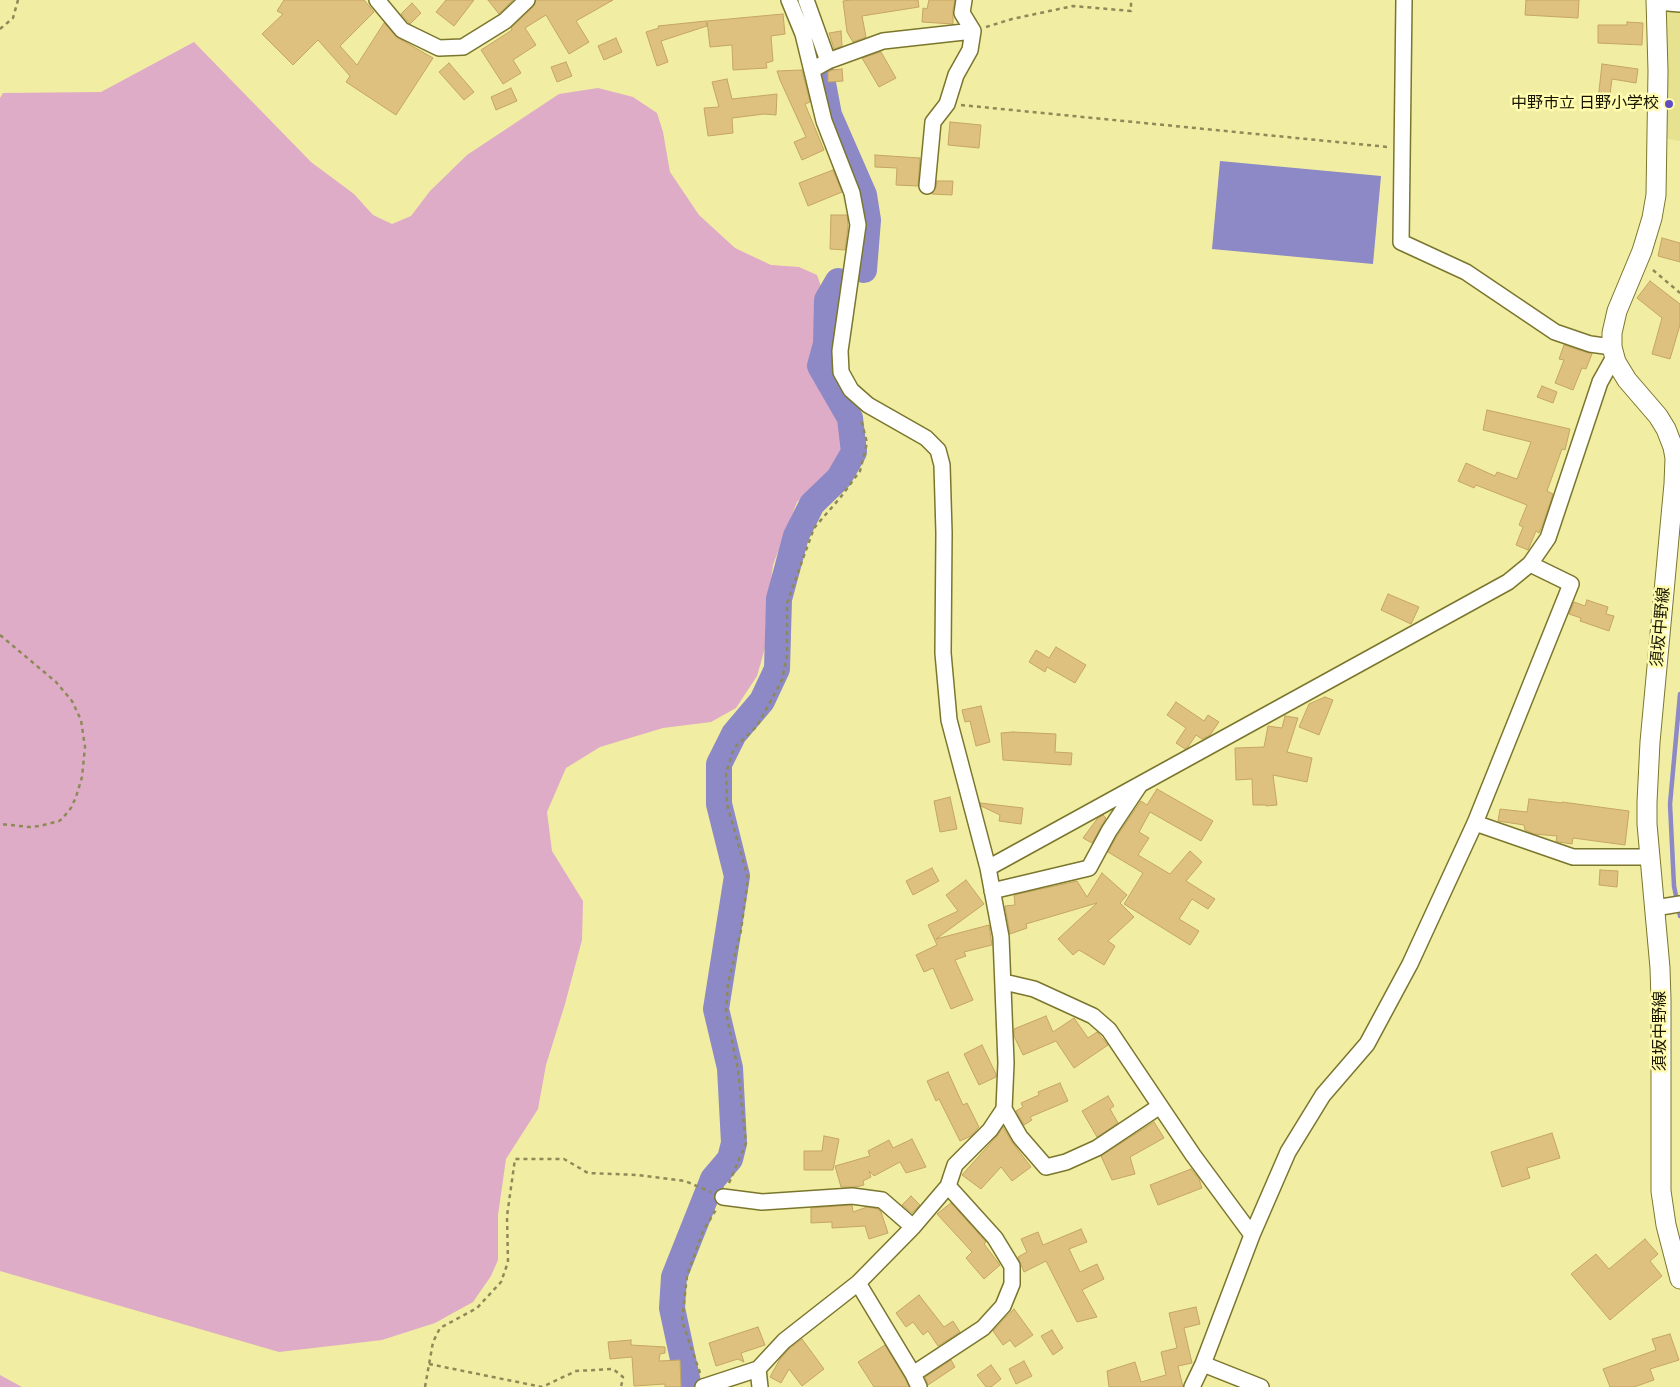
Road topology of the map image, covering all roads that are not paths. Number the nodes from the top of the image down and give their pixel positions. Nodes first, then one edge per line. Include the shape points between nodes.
1 (377, 0) edge
2 (527, 0) edge
3 (789, 0) edge
4 (806, 0) edge
5 (964, 0) edge
6 (1404, 0) edge
7 (1656, 1) edge
8 (1680, 4) edge
9 (973, 31) junction
10 (828, 61) junction
11 (813, 69) junction
12 (927, 186) dead end
13 (1613, 352) junction
14 (1530, 564) junction
15 (1139, 785) junction
16 (1475, 823) junction
17 (1649, 857) junction
18 (988, 868) junction
19 (992, 891) junction
20 (1667, 906) edge
21 (1004, 982) junction
22 (1160, 1106) junction
23 (1004, 1109) junction
24 (948, 1186) junction
25 (724, 1197) road end
26 (914, 1227) junction
27 (1252, 1235) junction
28 (1680, 1279) edge
29 (858, 1283) junction
30 (1203, 1364) junction
31 (758, 1369) junction
32 (916, 1380) edge
33 (703, 1387) edge
34 (760, 1387) edge
35 (1192, 1387) edge
36 (1261, 1387) edge

1 - 2 street via 402,30 439,48 463,47 505,21
3 - 11 street
4 - 10 street
5 - 9 street via 962,13
6 - 13 street via 1401,242 1466,272 1555,332
7 - 8 street
7 - 13 main road via 1657,185 1652,218 1639,259 1618,306 1613,325
9 - 10 street via 883,42
9 - 12 street via 970,50 956,75 947,104 933,122
10 - 11 street
11 - 18 street via 824,121 852,193 858,225 840,351 841,372 851,390 868,404 926,438 938,450 942,465 943,653 949,720
13 - 14 street via 1548,538
13 - 17 main road, 須坂中野線 via 1627,380 1666,429 1675,458 1647,783
14 - 15 street via 1508,582
14 - 16 street via 1570,584
15 - 18 street
15 - 19 street via 1089,868
16 - 17 street via 1573,857
16 - 27 street via 1410,964 1367,1044 1323,1095 1288,1152
17 - 20 main road, 須坂中野線
18 - 19 street
19 - 21 street via 1001,937
20 - 28 main road, 須坂中野線 via 1660,968 1661,1191
21 - 22 street via 1034,989 1093,1016 1109,1030
21 - 23 street
22 - 23 street via 1097,1148 1046,1167 1020,1137
22 - 27 street
23 - 24 street via 990,1130 955,1165
24 - 26 street
24 - 32 street via 995,1238 1012,1266 1012,1284 1003,1306 983,1328
25 - 26 street via 762,1202 852,1196 882,1200
26 - 29 street
27 - 30 street
29 - 31 street via 784,1341
29 - 32 street
30 - 35 street
30 - 36 street
31 - 33 street
31 - 34 street

